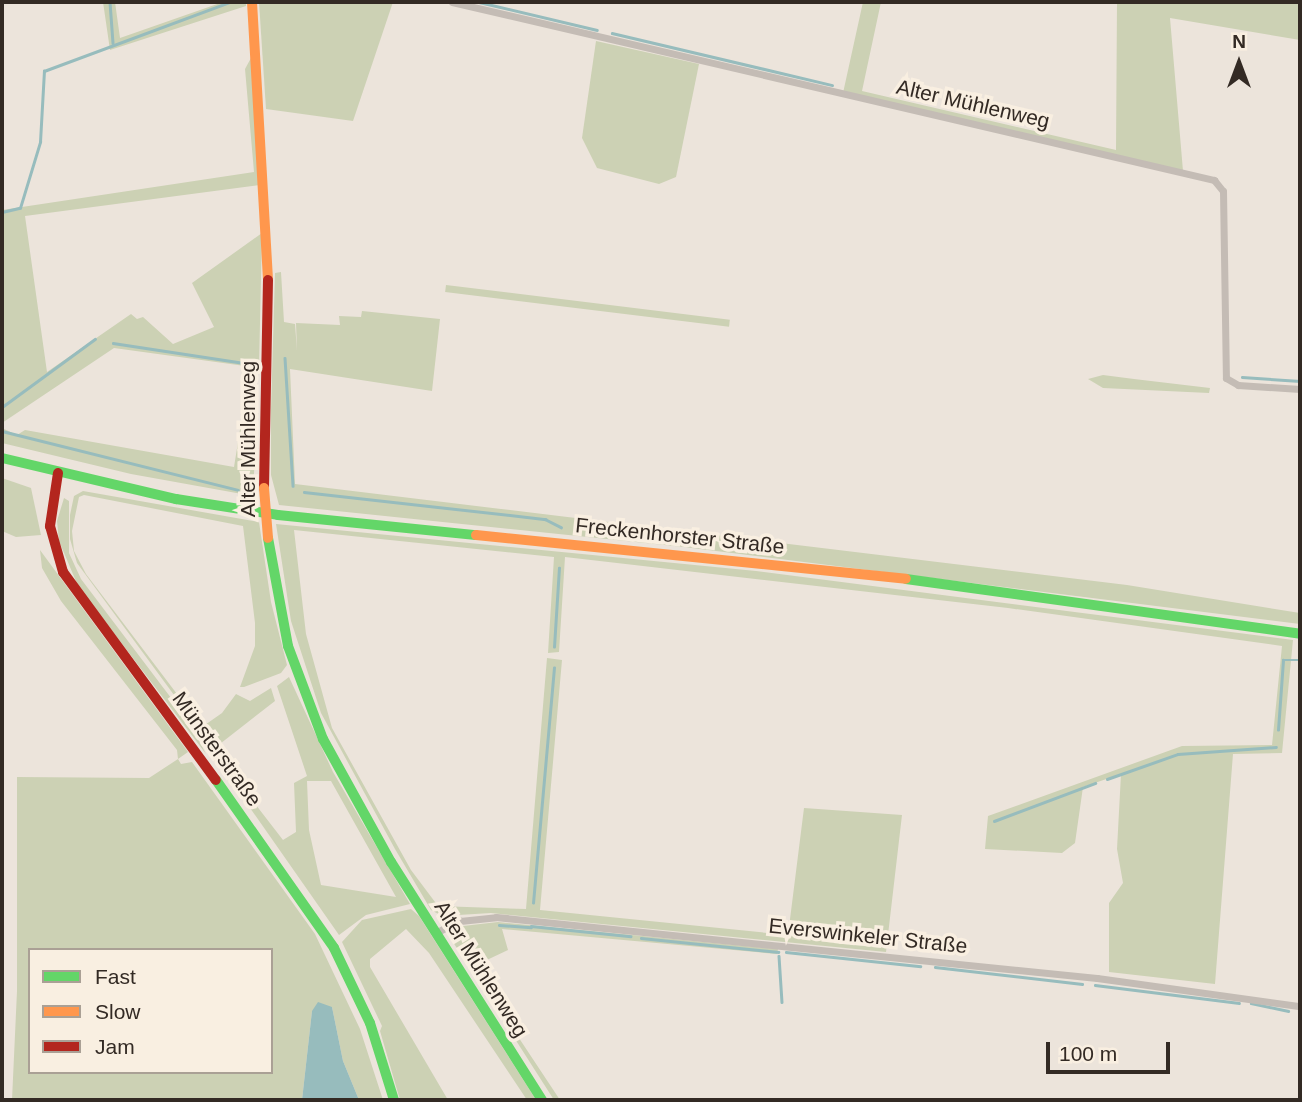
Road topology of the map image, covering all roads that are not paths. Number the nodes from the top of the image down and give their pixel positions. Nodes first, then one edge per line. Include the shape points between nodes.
1 (252, 2) edge
2 (453, 2) edge
3 (1300, 389) edge
4 (2, 458) edge
5 (58, 473) junction
6 (1300, 634) edge
7 (435, 933) junction
8 (1300, 1006) edge
9 (394, 1100) edge
10 (542, 1100) edge

1 - 7 main road, Alter Mühlenweg, bridge via 268,268 264,488 268,538 288,646 311,713 351,793
2 - 3 street, Alter Mühlenweg via 1214,180 1223,191 1226,378 1238,385
4 - 5 main road
5 - 6 main road, Freckenhorster Straße via 278,515 896,578
5 - 9 main road, Münsterstraße via 50,526 63,572 298,892 334,948 370,1023
7 - 8 street, Everswinkeler Straße via 460,921 496,917 1097,978
7 - 10 main road, Alter Mühlenweg

